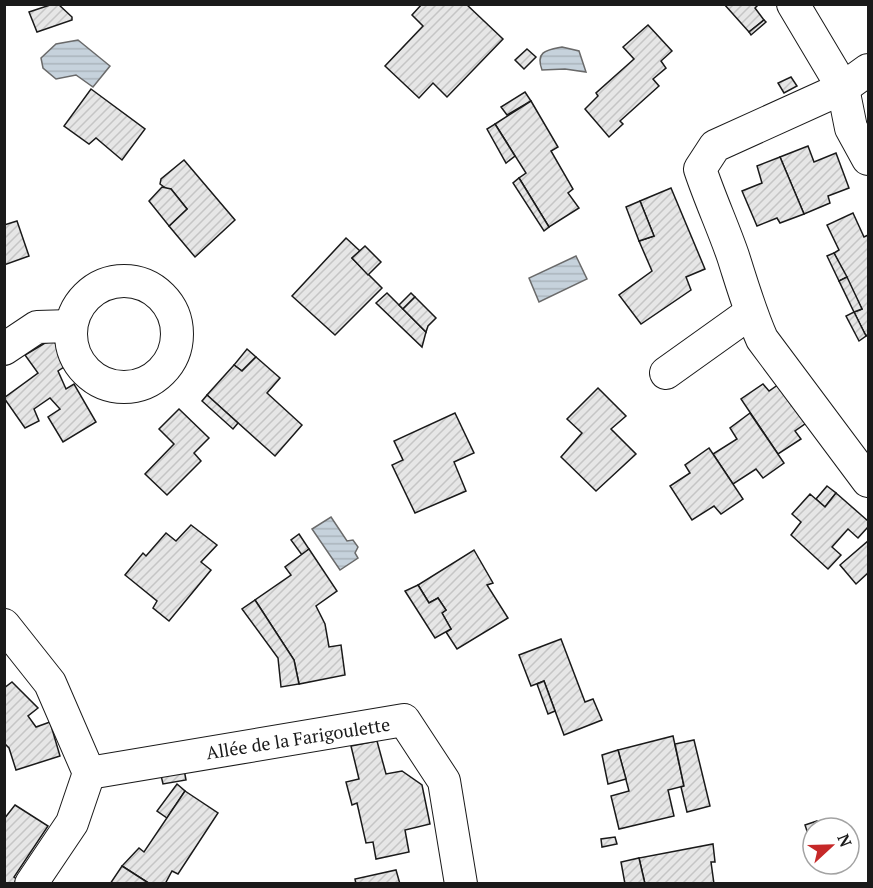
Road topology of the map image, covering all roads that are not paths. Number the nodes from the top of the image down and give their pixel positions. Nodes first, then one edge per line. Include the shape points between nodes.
1 (793, 4) edge
2 (868, 70) edge
3 (843, 88) junction
4 (868, 159) edge
5 (750, 313) junction
6 (71, 326) dead end
7 (4, 349) edge
8 (666, 373) dead end
9 (868, 481) edge
10 (4, 625) edge
11 (89, 773) junction
12 (32, 884) edge
13 (461, 884) edge

1 - 3 street
2 - 3 street
3 - 4 street via 851,128
3 - 5 street via 715,146 700,169
5 - 8 street
5 - 9 street via 762,339
6 - 7 street via 38,327
10 - 11 street via 50,683
11 - 12 street via 72,823
11 - 13 street, Allée de la Farigoulette via 404,720 444,781

